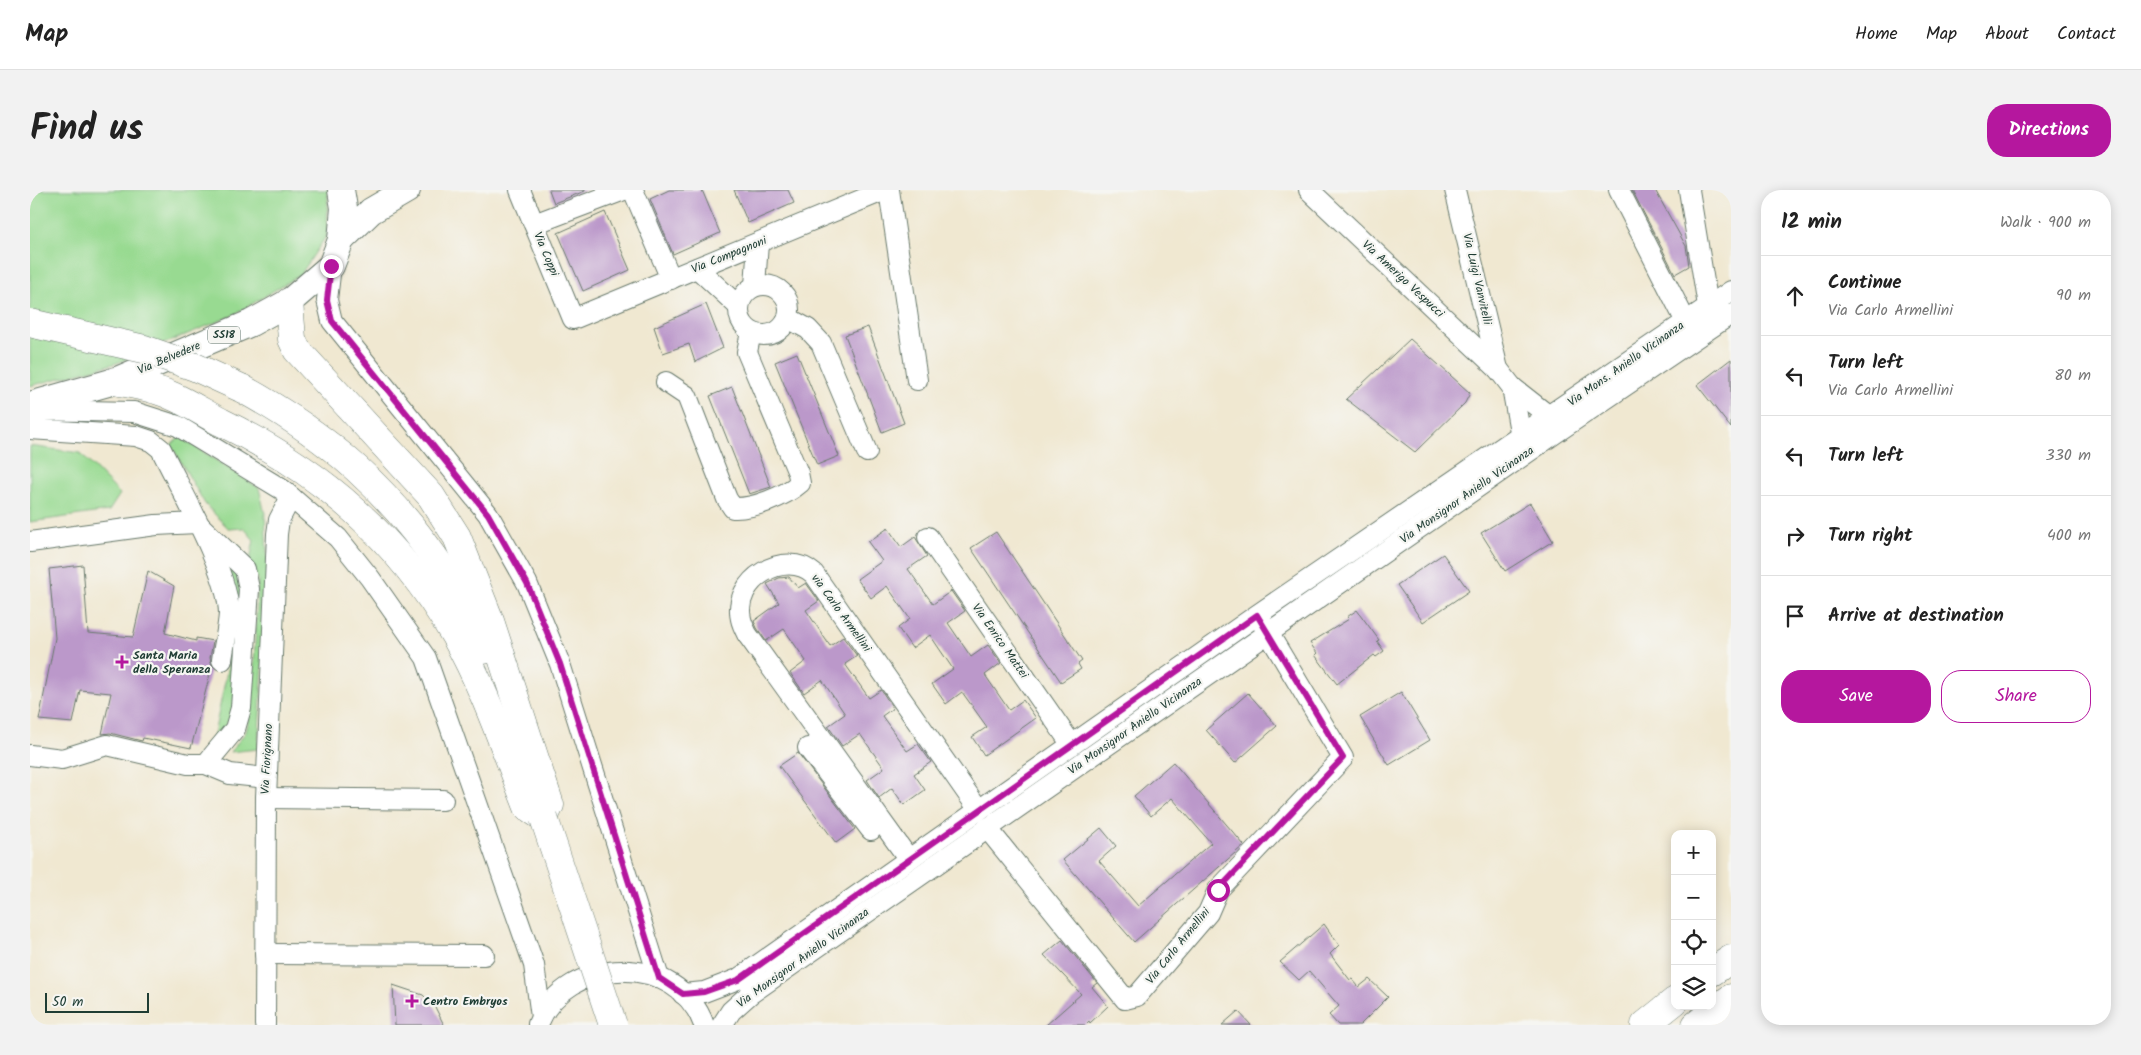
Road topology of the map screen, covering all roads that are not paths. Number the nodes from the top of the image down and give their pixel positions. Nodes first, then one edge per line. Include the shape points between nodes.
1 (341, 190) edge
2 (407, 190) edge
3 (520, 190) edge
4 (624, 190) edge
5 (633, 190) edge
6 (885, 190) edge
7 (889, 190) edge
8 (1309, 190) edge
9 (1455, 190) edge
10 (1619, 190) edge
11 (1689, 190) edge
12 (534, 224) junction
13 (341, 240) junction
14 (758, 243) junction
15 (331, 266) junction
16 (697, 268) junction
17 (671, 279) junction
18 (755, 286) junction
19 (1731, 291) edge
20 (289, 302) junction
21 (738, 306) junction
22 (1708, 306) junction
23 (1731, 314) edge
24 (573, 318) joint
25 (788, 318) junction
26 (30, 322) edge
27 (1686, 322) junction
28 (750, 332) junction
29 (1498, 369) junction
30 (917, 380) dead end
31 (116, 381) junction
32 (666, 382) dead end
33 (1512, 387) junction
34 (30, 405) edge
35 (30, 410) edge
36 (1552, 425) junction
37 (30, 429) edge
38 (1525, 444) junction
39 (867, 452) dead end
40 (287, 493) junction
41 (197, 523) junction
42 (928, 537) dead end
43 (30, 542) edge
44 (1257, 615) junction
45 (1268, 632) junction
46 (222, 660) dead end
47 (1072, 745) junction
48 (808, 748) dead end
49 (30, 755) edge
50 (206, 764) junction
51 (266, 788) junction
52 (443, 800) dead end
53 (979, 810) junction
54 (544, 818) junction
55 (987, 828) junction
56 (903, 862) junction
57 (264, 954) junction
58 (484, 955) dead end
59 (1731, 959) edge
60 (1716, 969) edge
61 (659, 978) junction
62 (683, 994) junction
63 (1731, 998) edge
64 (1671, 1004) edge
65 (539, 1021) edge
66 (265, 1025) edge
67 (613, 1025) edge
68 (704, 1025) edge
69 (722, 1025) edge
70 (1645, 1025) edge
71 (1696, 1025) edge

1 - 13 main road, Via Belvedere / SS18 via 344,208
2 - 13 main road, SS18 via 371,211
3 - 12 street, Via Coppi
4 - 12 street
5 - 17 street
6 - 14 street, Via Compagnoni
7 - 30 street
8 - 29 street, Via Amerigo Vespucci
9 - 29 street, Via Luigi Vanvitelli
10 - 27 street
11 - 22 street
12 - 24 street, Via Coppi
13 - 15 main road, Via Belvedere / SS18
14 - 16 street, Via Compagnoni
14 - 18 street
15 - 20 main road, Via Belvedere / SS18
15 - 61 street via 327,300 332,321 488,514 527,583 560,664
16 - 17 street, Via Compagnoni
16 - 21 street
17 - 24 street, Via Compagnoni
18 - 21 street via 741,298
18 - 25 street via 767,285 783,293 788,301
19 - 22 street, Via Mons. Aniello Vicinanza
20 - 31 main road, Via Belvedere / SS18 via 251,323
20 - 54 highway via 292,339 297,350 422,485 457,537 493,630 550,805
21 - 28 street via 739,317
22 - 27 street, Via Mons. Aniello Vicinanza
23 - 36 street, Via Mons. Aniello Vicinanza
25 - 28 street via 774,334 765,336
25 - 39 street via 808,329 821,343
26 - 54 highway, bridge via 144,349 241,388 290,416 372,481 422,540 447,577 491,665
27 - 36 street, Via Mons. Aniello Vicinanza
28 - 32 street via 747,352 798,473 800,483 792,490 744,509 733,508 687,396
29 - 33 street, Via Amerigo Vespucci
31 - 34 main road, Via Belvedere / SS18
31 - 54 highway via 158,390 272,449 315,476 382,536 402,559 454,636 472,670 528,807
33 - 36 street
33 - 38 street
35 - 40 street via 134,412 178,426
36 - 38 street, Via Monsignor Aniello Vicinanza
37 - 41 street via 136,436 151,441 161,450
38 - 44 street, Via Monsignor Aniello Vicinanza
38 - 45 street, Via Monsignor Aniello Vicinanza
40 - 51 street, Via Fiorignano via 277,534
40 - 65 street via 338,538 426,658 534,964
41 - 43 street via 156,525
41 - 46 street via 227,597 229,613
41 - 50 street via 245,569 249,589 241,708 235,729
42 - 47 street, Via Enrico Mattei
44 - 45 street, Via Carlo Armellini
44 - 47 street, Via Monsignor Aniello Vicinanza
45 - 55 street, Via Monsignor Aniello Vicinanza
45 - 55 street, Via Carlo Armellini via 1343,758 1218,890 1208,913 1137,996 1125,1000
47 - 53 street, Via Monsignor Aniello Vicinanza
48 - 56 street
49 - 50 street via 62,759 107,746 188,764
50 - 51 street
51 - 52 street
51 - 57 street, Via Fiorignano
53 - 56 street, Via Monsignor Aniello Vicinanza
53 - 56 street, via Carlo Armellini via 814,574 798,564 783,564 756,577 749,585 741,612 747,634
54 - 67 highway, bridge
55 - 69 street, Via Monsignor Aniello Vicinanza via 750,994 731,1010
56 - 62 street, Via Monsignor Aniello Vicinanza via 738,980 704,992
57 - 58 street
57 - 66 street, Via Fiorignano
59 - 60 highway
61 - 62 street
61 - 65 street via 626,970 588,976 554,999
62 - 68 street via 701,1016
63 - 71 highway
64 - 70 highway

